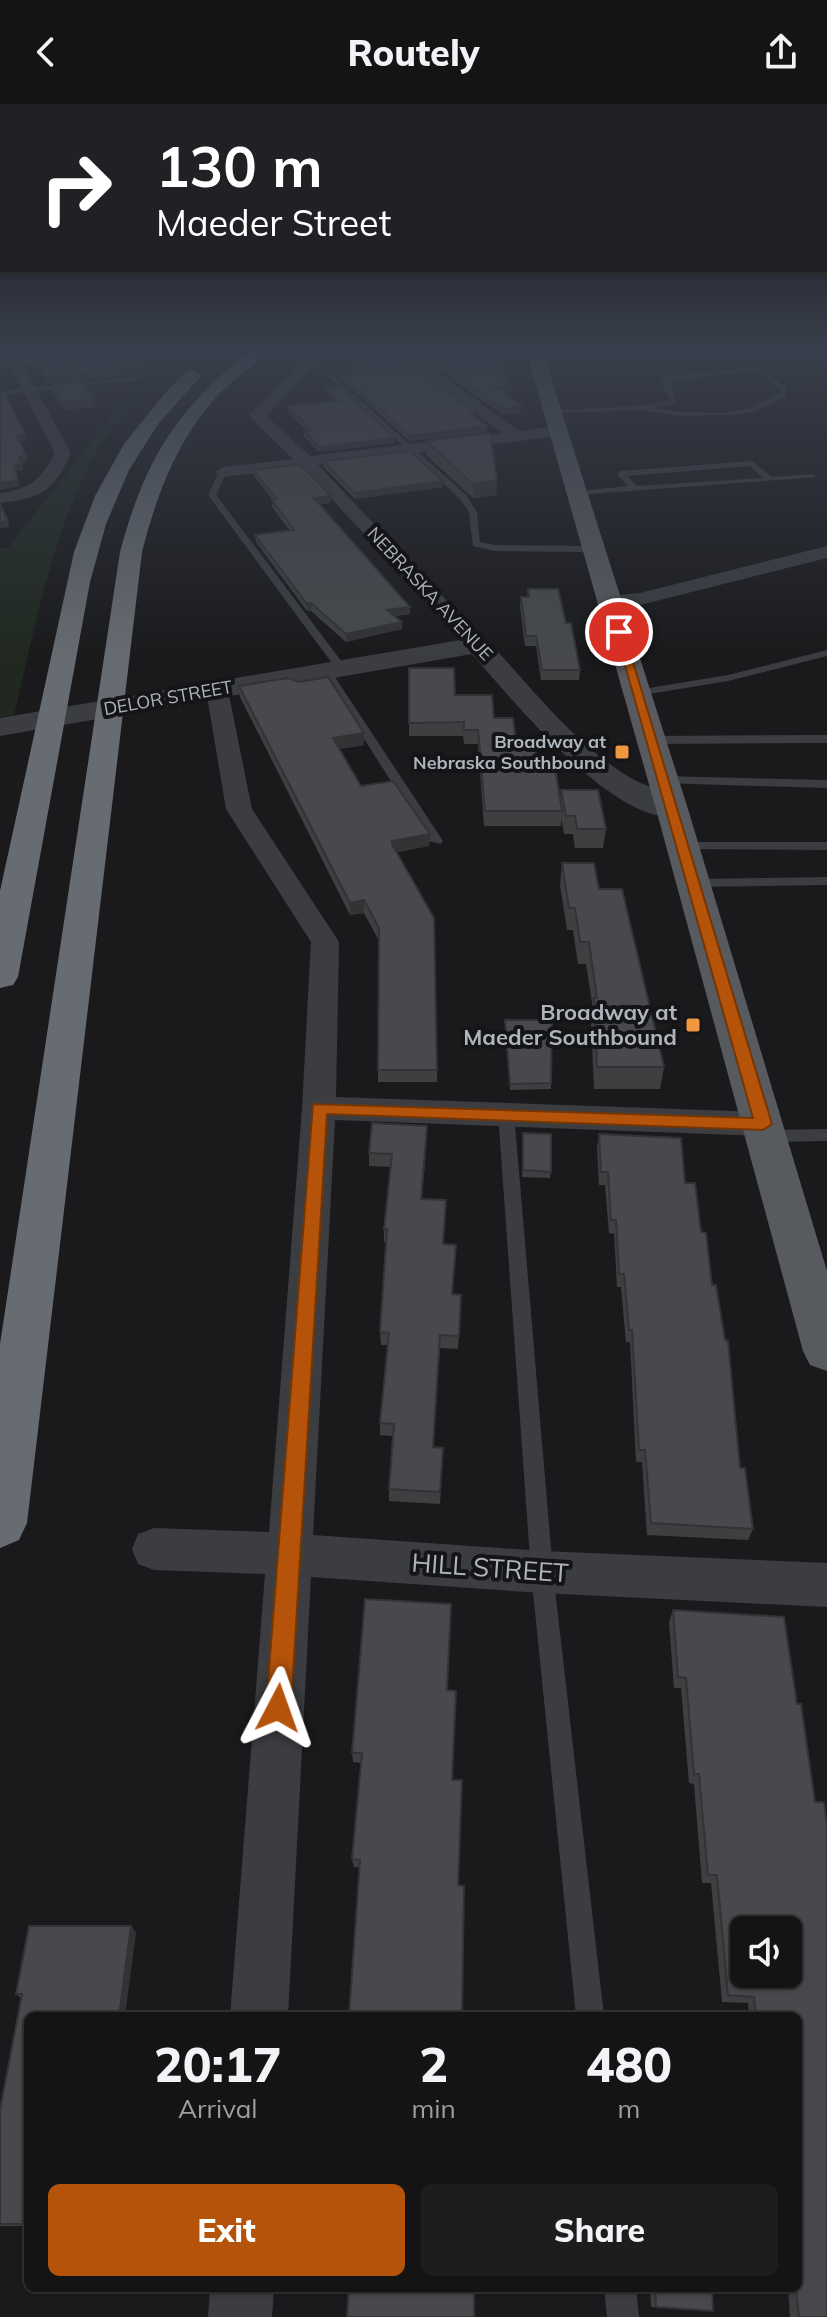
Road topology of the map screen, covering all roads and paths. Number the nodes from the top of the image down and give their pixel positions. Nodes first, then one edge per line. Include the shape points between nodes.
1 (63, 453) edge
2 (127, 453) edge
3 (168, 453) edge
4 (297, 453) edge
5 (367, 453) edge
6 (416, 453) edge
7 (565, 453) edge
8 (305, 461) junction
9 (223, 472) joint
10 (812, 477) dead end
11 (770, 480) junction
12 (635, 489) junction
13 (576, 492) junction
14 (0, 498) edge
15 (594, 549) junction
16 (827, 552) edge
17 (610, 602) junction
18 (478, 645) junction
19 (827, 653) edge
20 (333, 670) junction
21 (217, 690) junction
22 (637, 693) junction
23 (0, 727) edge
24 (827, 739) edge
25 (651, 740) junction
26 (827, 784) edge
27 (668, 794) junction
28 (436, 841) dead end
29 (683, 846) junction
30 (827, 846) edge
31 (827, 881) edge
32 (693, 883) junction
33 (0, 977) edge
34 (319, 1108) junction
35 (506, 1113) junction
36 (765, 1130) junction
37 (827, 1135) edge
38 (819, 1299) edge
39 (827, 1351) edge
40 (0, 1523) edge
41 (154, 1549) dead end
42 (288, 1554) junction
43 (542, 1572) junction
44 (827, 1585) edge
45 (259, 2012) edge
46 (590, 2012) edge
47 (242, 2292) edge
48 (620, 2292) edge
49 (240, 2317) edge
50 (623, 2317) edge

1 - 14 street via 48,485 36,493
2 - 33 highway via 94,520 78,582
3 - 40 highway via 151,487 131,552
4 - 8 street, NEBRASKA AVENUE
5 - 8 street
6 - 15 lane via 473,512 476,544
7 - 13 main road
8 - 9 street
8 - 18 street, NEBRASKA AVENUE
9 - 20 lane via 212,495
10 - 11 lane
11 - 12 lane
11 - 12 lane via 752,463 621,474
12 - 13 lane
13 - 15 main road
15 - 17 main road
16 - 17 street
17 - 22 main road
18 - 20 street, DELOR STREET
18 - 27 street, NEBRASKA AVENUE via 594,768 632,794
19 - 22 lane via 728,678
20 - 21 street, DELOR STREET
20 - 28 lane
21 - 23 street, DELOR STREET
21 - 34 street via 239,809 325,942
22 - 25 main road
24 - 25 lane
25 - 27 main road
26 - 27 lane
27 - 29 main road
29 - 30 lane
29 - 32 main road
31 - 32 lane
32 - 36 main road
34 - 35 street
34 - 42 street
35 - 36 street
35 - 43 lane
36 - 37 lane
36 - 38 main road
38 - 39 main road
41 - 42 street, HILL STREET
42 - 43 street, HILL STREET
42 - 45 street
43 - 44 street, HILL STREET
43 - 46 lane
47 - 49 street
48 - 50 lane

